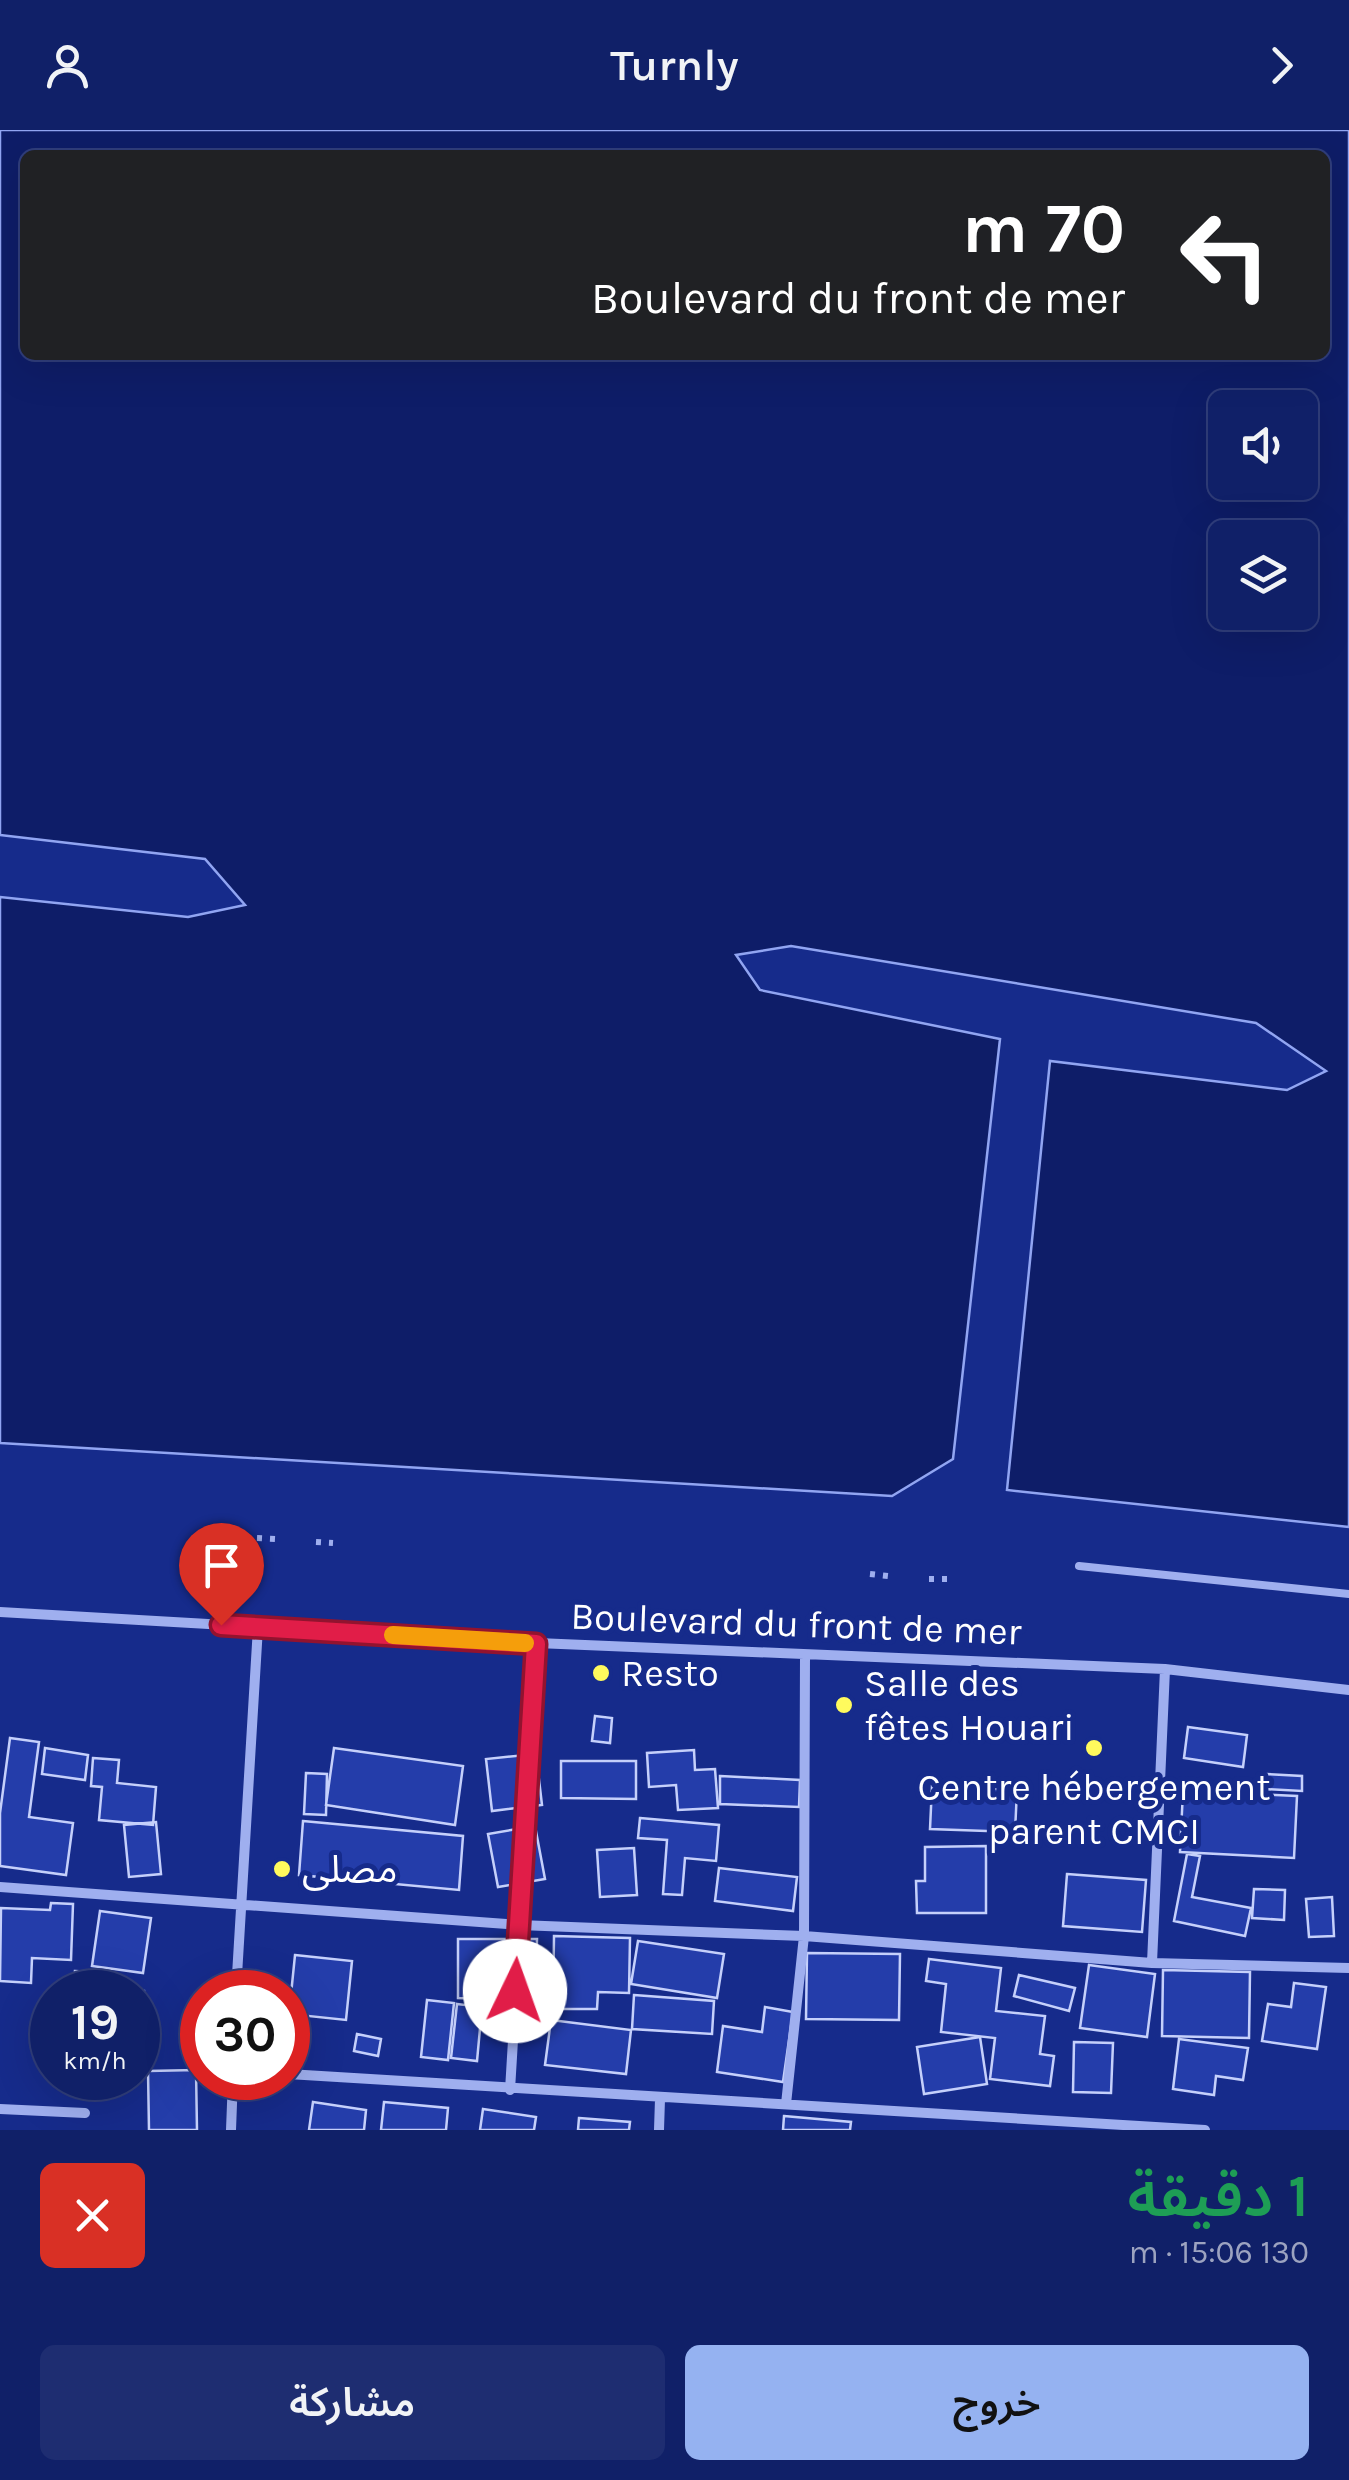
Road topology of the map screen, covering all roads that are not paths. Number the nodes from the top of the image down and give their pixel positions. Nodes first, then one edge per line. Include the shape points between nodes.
1 (1079, 1566) dead end
2 (1349, 1594) edge
3 (0, 1612) edge
4 (258, 1627) junction
5 (536, 1644) junction
6 (805, 1656) junction
7 (1165, 1670) junction
8 (1349, 1690) edge
9 (0, 1887) edge
10 (239, 1904) junction
11 (519, 1925) junction
12 (804, 1936) junction
13 (1152, 1963) junction
14 (1349, 1968) edge
15 (237, 1970) edge
16 (310, 2076) edge
17 (510, 2090) junction
18 (660, 2098) junction
19 (232, 2100) edge
20 (786, 2104) junction
21 (0, 2108) edge
22 (85, 2113) dead end
23 (1048, 2124) edge
24 (231, 2130) edge
25 (659, 2130) edge
26 (1205, 2130) edge

1 - 2 lane
3 - 4 street, Boulevard du front de mer
4 - 5 street, Boulevard du front de mer
4 - 10 street
5 - 6 street, Boulevard du front de mer
5 - 11 street
6 - 7 street, Boulevard du front de mer
6 - 12 street
7 - 8 street, Boulevard du front de mer
7 - 13 street
9 - 10 street
10 - 11 street
10 - 15 street
11 - 12 street
11 - 17 street
12 - 13 street
12 - 20 street
13 - 14 street
16 - 17 street
17 - 18 street
18 - 20 street
18 - 25 street
19 - 24 street
20 - 23 street
21 - 22 street
23 - 26 street

